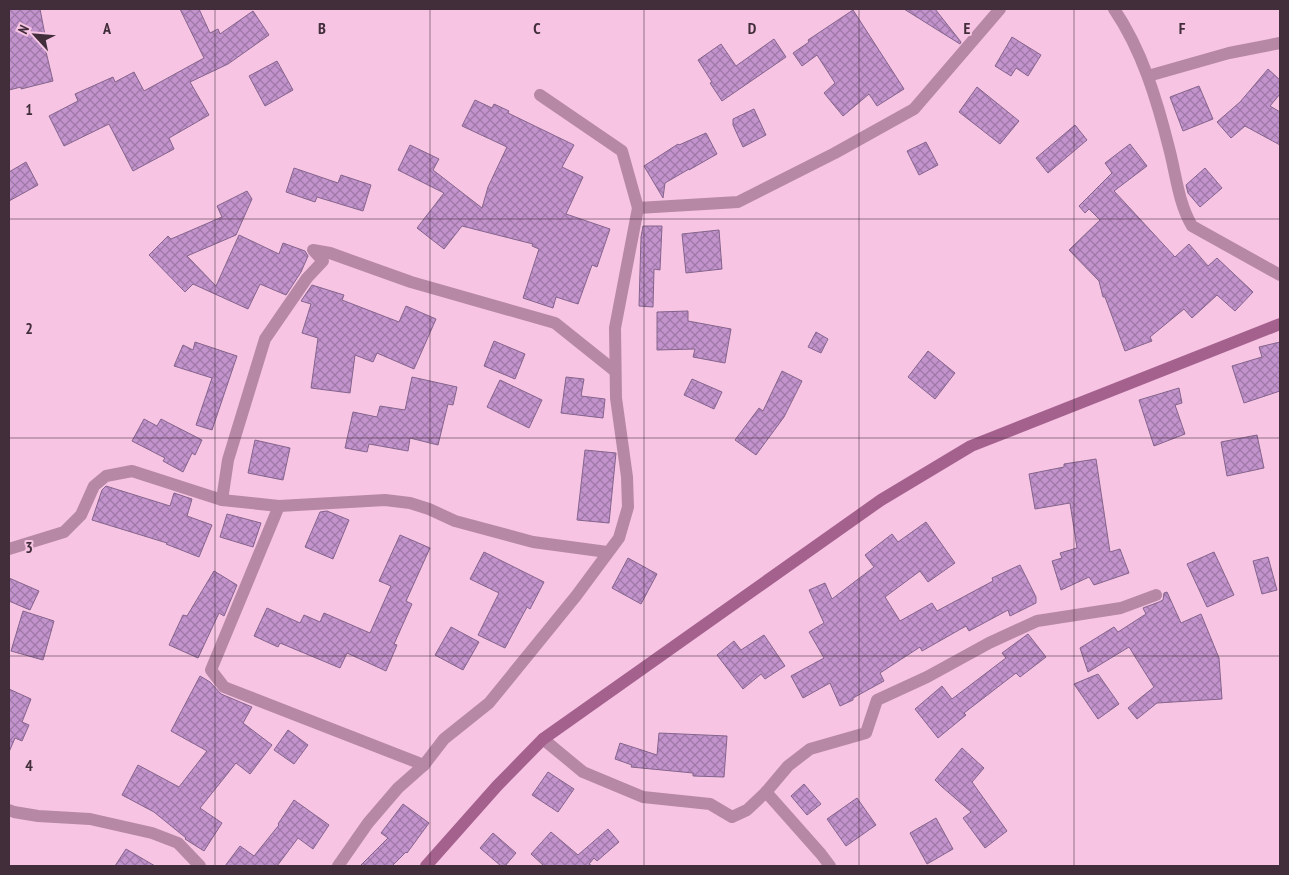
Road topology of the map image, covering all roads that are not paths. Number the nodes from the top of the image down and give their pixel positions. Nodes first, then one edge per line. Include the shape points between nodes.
1 (1000, 9) edge
2 (1114, 9) edge
3 (1280, 43) edge
4 (1148, 76) junction
5 (540, 95) dead end
6 (638, 208) junction
7 (1280, 275) edge
8 (1280, 324) edge
9 (615, 371) junction
10 (222, 500) junction
11 (279, 506) junction
12 (9, 549) edge
13 (607, 552) junction
14 (1156, 595) dead end
15 (543, 739) junction
16 (424, 766) junction
17 (766, 792) junction
18 (9, 810) edge
19 (200, 866) edge
20 (338, 866) edge
21 (426, 866) edge
22 (830, 866) edge

1 - 6 street via 914,108 835,153 738,202
2 - 4 street via 1127,27
3 - 4 street via 1229,53
4 - 7 street via 1184,212 1192,226
5 - 6 street via 622,151
6 - 9 street via 615,328
8 - 15 street via 971,446 880,500
9 - 10 street via 555,323 313,250 323,261 307,278 265,338 228,460
9 - 13 street via 628,507 619,538
10 - 11 street
10 - 12 street via 132,471 106,476 94,486 81,515 64,532
11 - 13 street via 385,500 410,503 456,521 534,542
11 - 16 street via 211,670 224,686
13 - 16 street via 576,596 489,703 444,739
14 - 17 street via 1121,608 1036,621 989,643 878,700 866,733 810,749 788,766
15 - 17 street via 583,772 643,797 710,804 732,817 747,810
15 - 21 street
16 - 20 street via 398,788
17 - 22 street
18 - 19 street via 90,820 152,833 178,843

